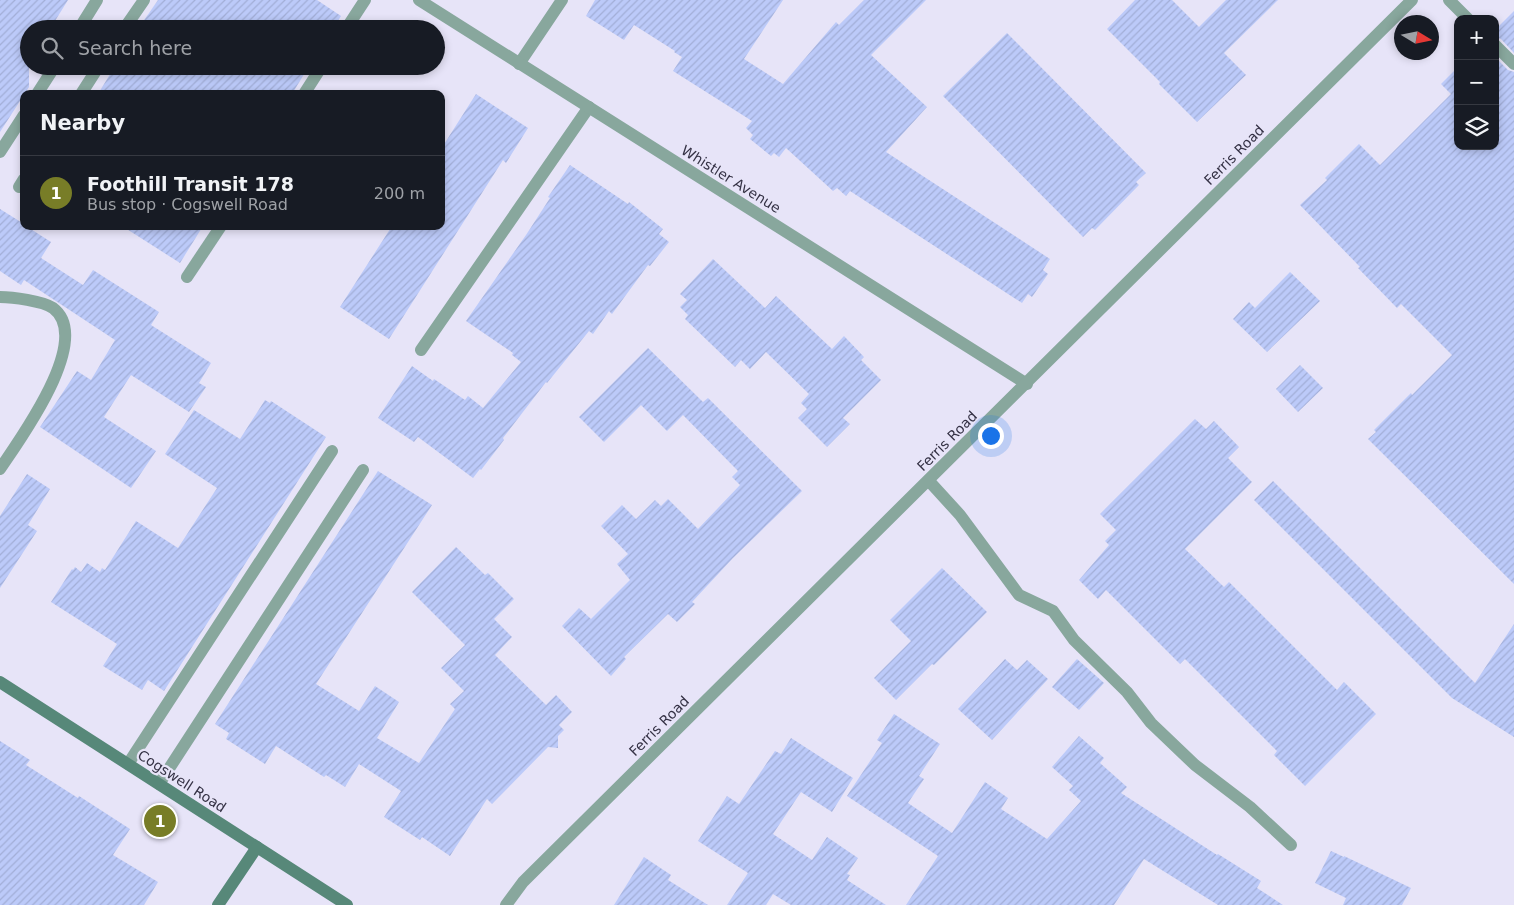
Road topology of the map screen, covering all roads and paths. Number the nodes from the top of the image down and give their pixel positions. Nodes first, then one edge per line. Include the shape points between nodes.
1 (97, 0) edge
2 (144, 0) edge
3 (365, 0) edge
4 (419, 0) edge
5 (562, 0) edge
6 (1412, 0) edge
7 (1449, 0) edge
8 (1464, 15) edge
9 (85, 20) edge
10 (130, 20) edge
11 (352, 20) edge
12 (1499, 49) edge
13 (519, 64) junction
14 (1514, 64) edge
15 (49, 75) edge
16 (93, 75) edge
17 (316, 75) edge
18 (40, 90) edge
19 (84, 90) edge
20 (307, 90) edge
21 (589, 107) junction
22 (20, 121) edge
23 (0, 152) edge
24 (219, 230) edge
25 (187, 277) dead end
26 (0, 297) edge
27 (421, 350) dead end
28 (1027, 384) junction
29 (332, 450) dead end
30 (0, 469) edge
31 (363, 470) dead end
32 (929, 481) junction
33 (0, 682) edge
34 (128, 764) junction
35 (159, 784) junction
36 (1290, 845) dead end
37 (257, 848) junction
38 (218, 905) edge
39 (347, 905) edge
40 (506, 905) edge

1 - 9 street
2 - 10 street
3 - 11 street
4 - 13 street, Whistler Avenue
5 - 13 street
6 - 28 street, Ferris Road
7 - 8 street
12 - 14 street
13 - 21 street, Whistler Avenue
15 - 18 street
16 - 19 street
17 - 20 street
21 - 27 street
21 - 28 street, Whistler Avenue
22 - 23 street
24 - 25 street
26 - 30 street via 28,300 52,308 60,318 65,337 64,353 53,380
28 - 32 street, Ferris Road
29 - 34 street
31 - 35 street
32 - 36 street via 960,515 1020,595 1053,611 1074,640 1126,692 1151,723 1195,765 1250,807
32 - 40 street, Ferris Road via 523,882
33 - 34 street, Cogswell Road
34 - 35 street, Cogswell Road
35 - 37 street, Cogswell Road
37 - 38 street
37 - 39 street, Cogswell Road

